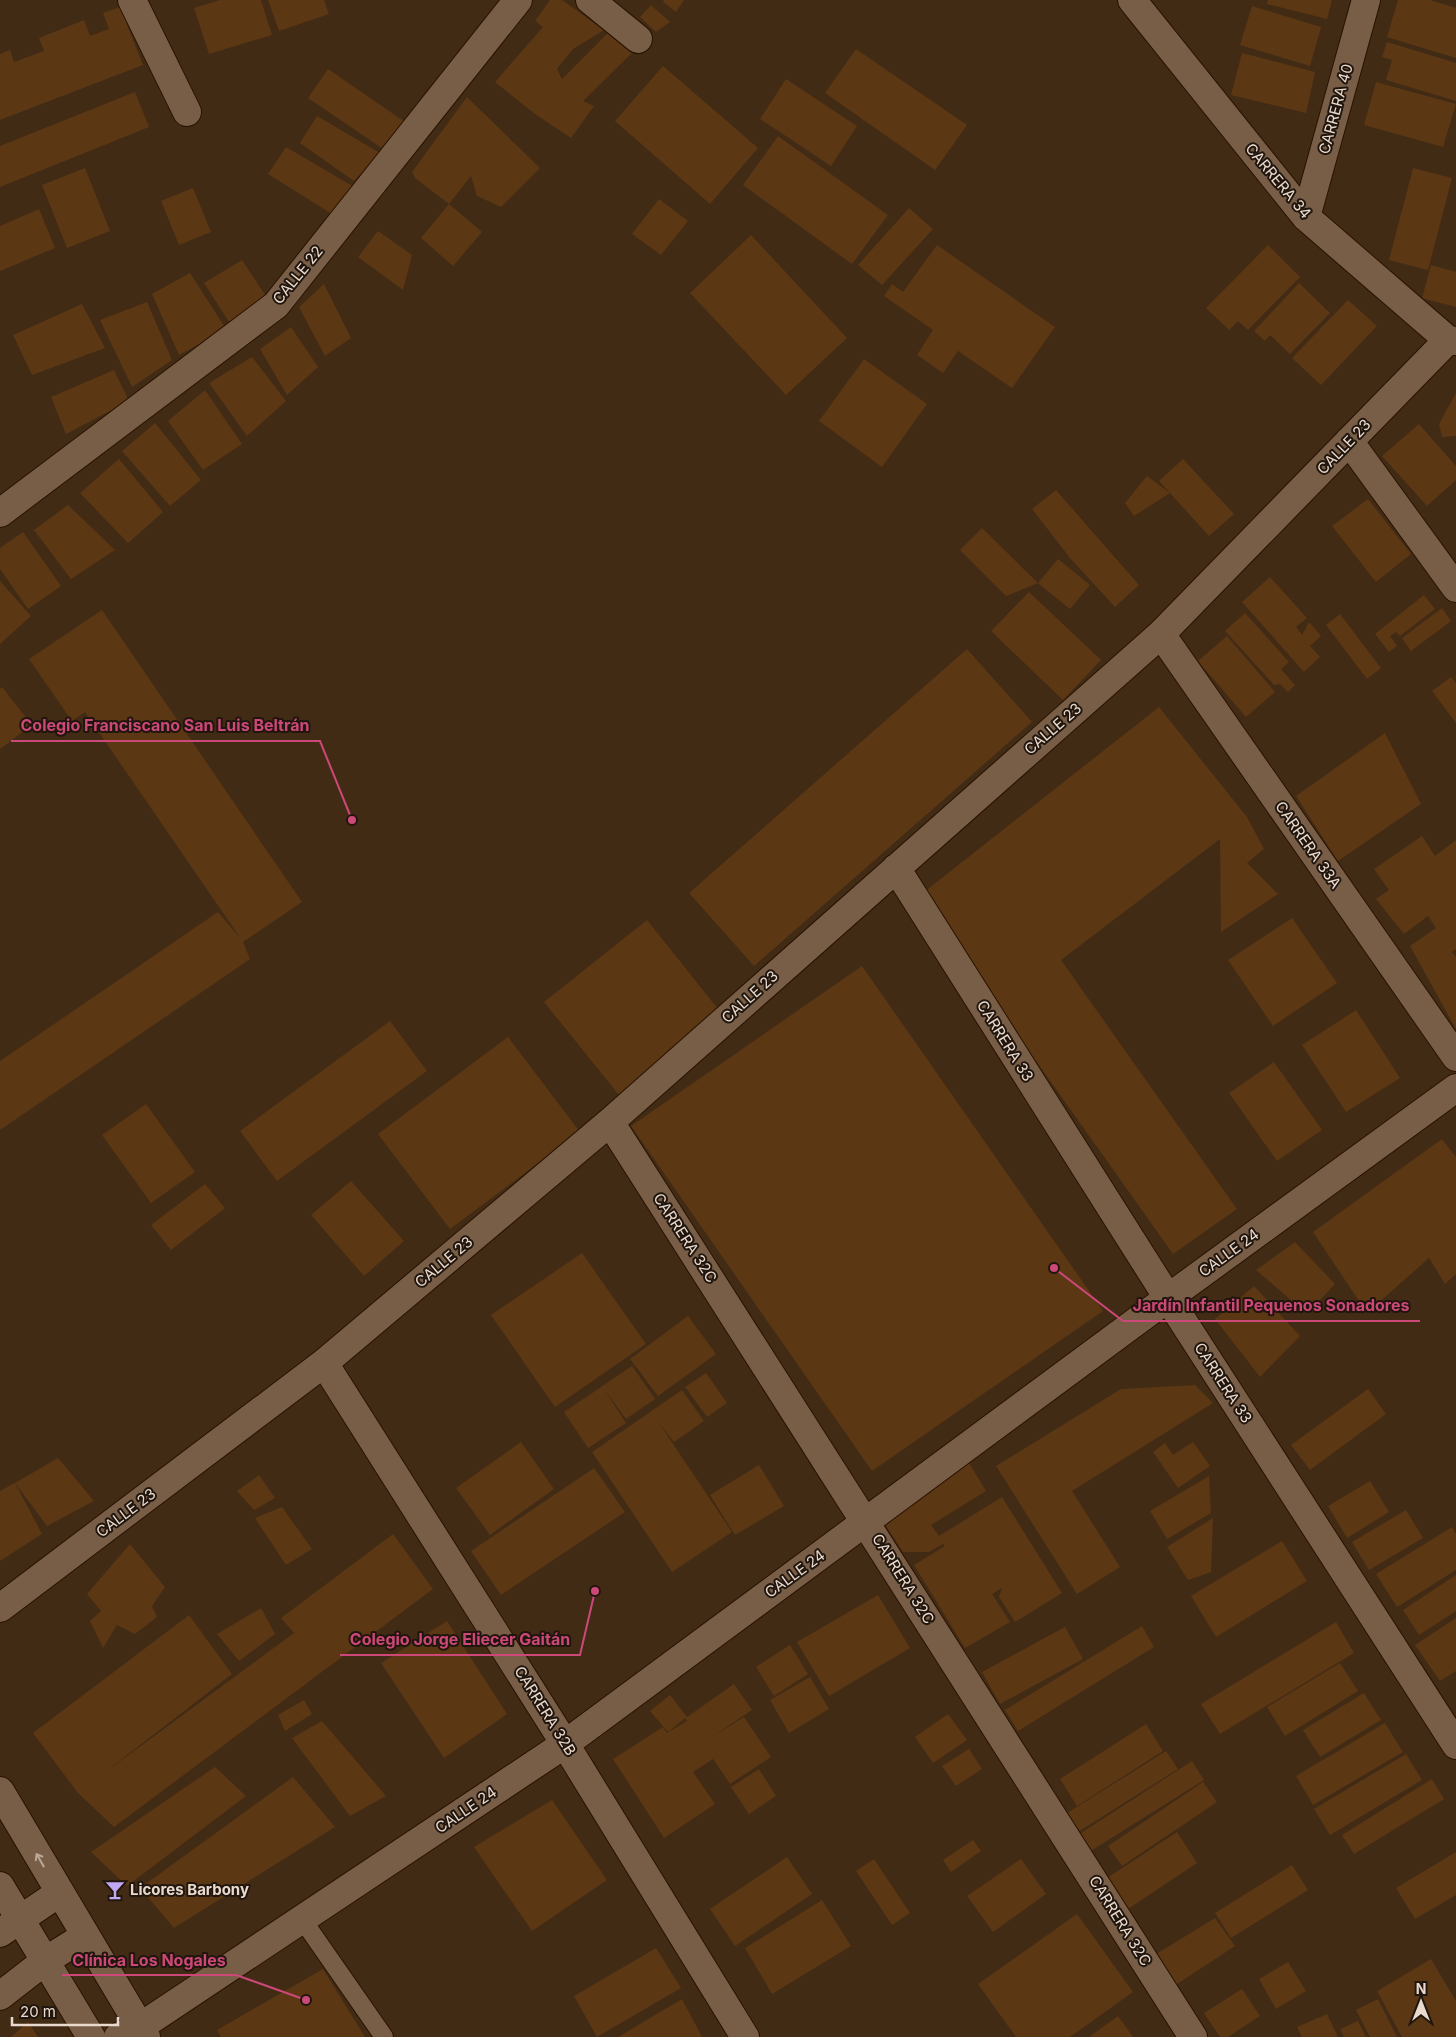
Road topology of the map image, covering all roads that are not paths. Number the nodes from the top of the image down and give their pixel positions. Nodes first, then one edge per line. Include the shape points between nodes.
1 (132, 0) edge
2 (518, 0) edge
3 (590, 0) edge
4 (1132, 0) edge
5 (1366, 0) edge
6 (638, 39) dead end
7 (187, 112) dead end
8 (1306, 217) junction
9 (1452, 341) edge
10 (1349, 441) junction
11 (0, 512) edge
12 (1456, 588) edge
13 (1161, 634) junction
14 (896, 868) junction
15 (1456, 1056) edge
16 (1456, 1088) edge
17 (610, 1122) junction
18 (1168, 1298) junction
19 (324, 1363) junction
20 (867, 1521) junction
21 (0, 1608) edge
22 (565, 1744) junction
23 (1456, 1745) edge
24 (0, 1791) edge
25 (0, 1886) edge
26 (59, 1893) junction
27 (302, 1919) junction
28 (10, 1926) edge
29 (85, 1936) junction
30 (45, 1960) junction
31 (0, 1996) edge
32 (135, 2034) edge
33 (91, 2037) edge
34 (384, 2037) edge
35 (745, 2037) edge
36 (1193, 2037) edge

1 - 7 street
2 - 11 street, CALLE 22 via 276,305
3 - 6 street
4 - 8 street, CARRERA 34
5 - 8 street, CARRERA 40
8 - 9 street, CARRERA 34
9 - 10 street, CALLE 23
10 - 12 street
10 - 13 street, CALLE 23
13 - 14 street, CALLE 23
13 - 15 street, CARRERA 33A
14 - 17 street, CALLE 23
14 - 18 street, CARRERA 33
16 - 18 street, CALLE 24
17 - 19 street, CALLE 23
17 - 20 street, CARRERA 32C
18 - 20 street, CALLE 24
18 - 23 street, CARRERA 33
19 - 21 street, CALLE 23
19 - 22 street, CARRERA 32B
20 - 22 street, CALLE 24
20 - 36 street, CARRERA 32C
22 - 27 street, CALLE 24
22 - 35 street, CARRERA 32B
26 -> 24 street
25 - 28 street
26 - 28 street
26 - 29 street
27 - 32 street, CALLE 24
27 - 34 lane
28 - 30 street
29 - 30 street
29 - 32 street
30 - 31 street
30 - 33 street

